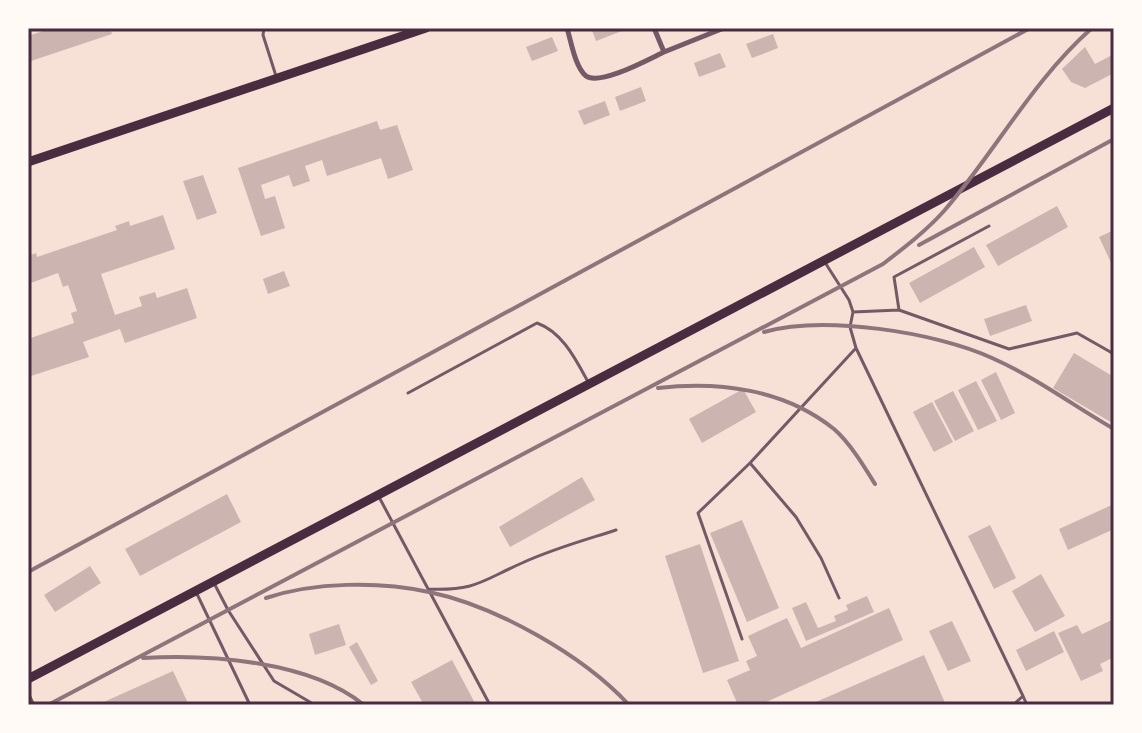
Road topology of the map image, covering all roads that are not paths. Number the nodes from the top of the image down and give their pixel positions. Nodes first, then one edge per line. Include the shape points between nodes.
1 (264, 28) edge
2 (426, 28) edge
3 (567, 28) edge
4 (654, 28) edge
5 (724, 28) edge
6 (664, 52) junction
7 (277, 79) junction
8 (1114, 108) edge
9 (28, 162) edge
10 (989, 226) dead end
11 (824, 261) junction
12 (899, 310) junction
13 (853, 312) junction
14 (856, 348) junction
15 (1114, 354) edge
16 (589, 383) junction
17 (408, 393) dead end
18 (750, 463) junction
19 (377, 494) junction
20 (616, 530) dead end
21 (213, 581) junction
22 (428, 589) junction
23 (195, 591) junction
24 (839, 598) dead end
25 (742, 639) dead end
26 (28, 679) edge
27 (28, 693) edge
28 (1023, 696) junction
29 (34, 705) edge
30 (250, 705) edge
31 (315, 705) edge
32 (490, 705) edge
33 (1013, 705) edge
34 (1027, 705) edge

1 - 7 lane
2 - 7 main road
3 - 6 street via 587,77 611,75
4 - 6 street
5 - 6 street
7 - 9 main road
8 - 11 main road
10 - 12 lane via 894,277
11 - 13 lane
11 - 16 main road
12 - 13 lane
12 - 15 lane via 1009,349 1077,333
13 - 14 lane via 850,327
14 - 18 lane
14 - 28 lane
16 - 17 lane via 562,340 537,323
16 - 19 main road
18 - 24 lane via 796,517
18 - 25 lane via 698,513
19 - 21 main road
19 - 22 lane
20 - 22 lane via 523,562 479,585
21 - 23 main road
21 - 31 lane via 274,681
22 - 32 lane
23 - 26 main road
23 - 30 lane
27 - 29 lane
28 - 33 lane
28 - 34 lane

